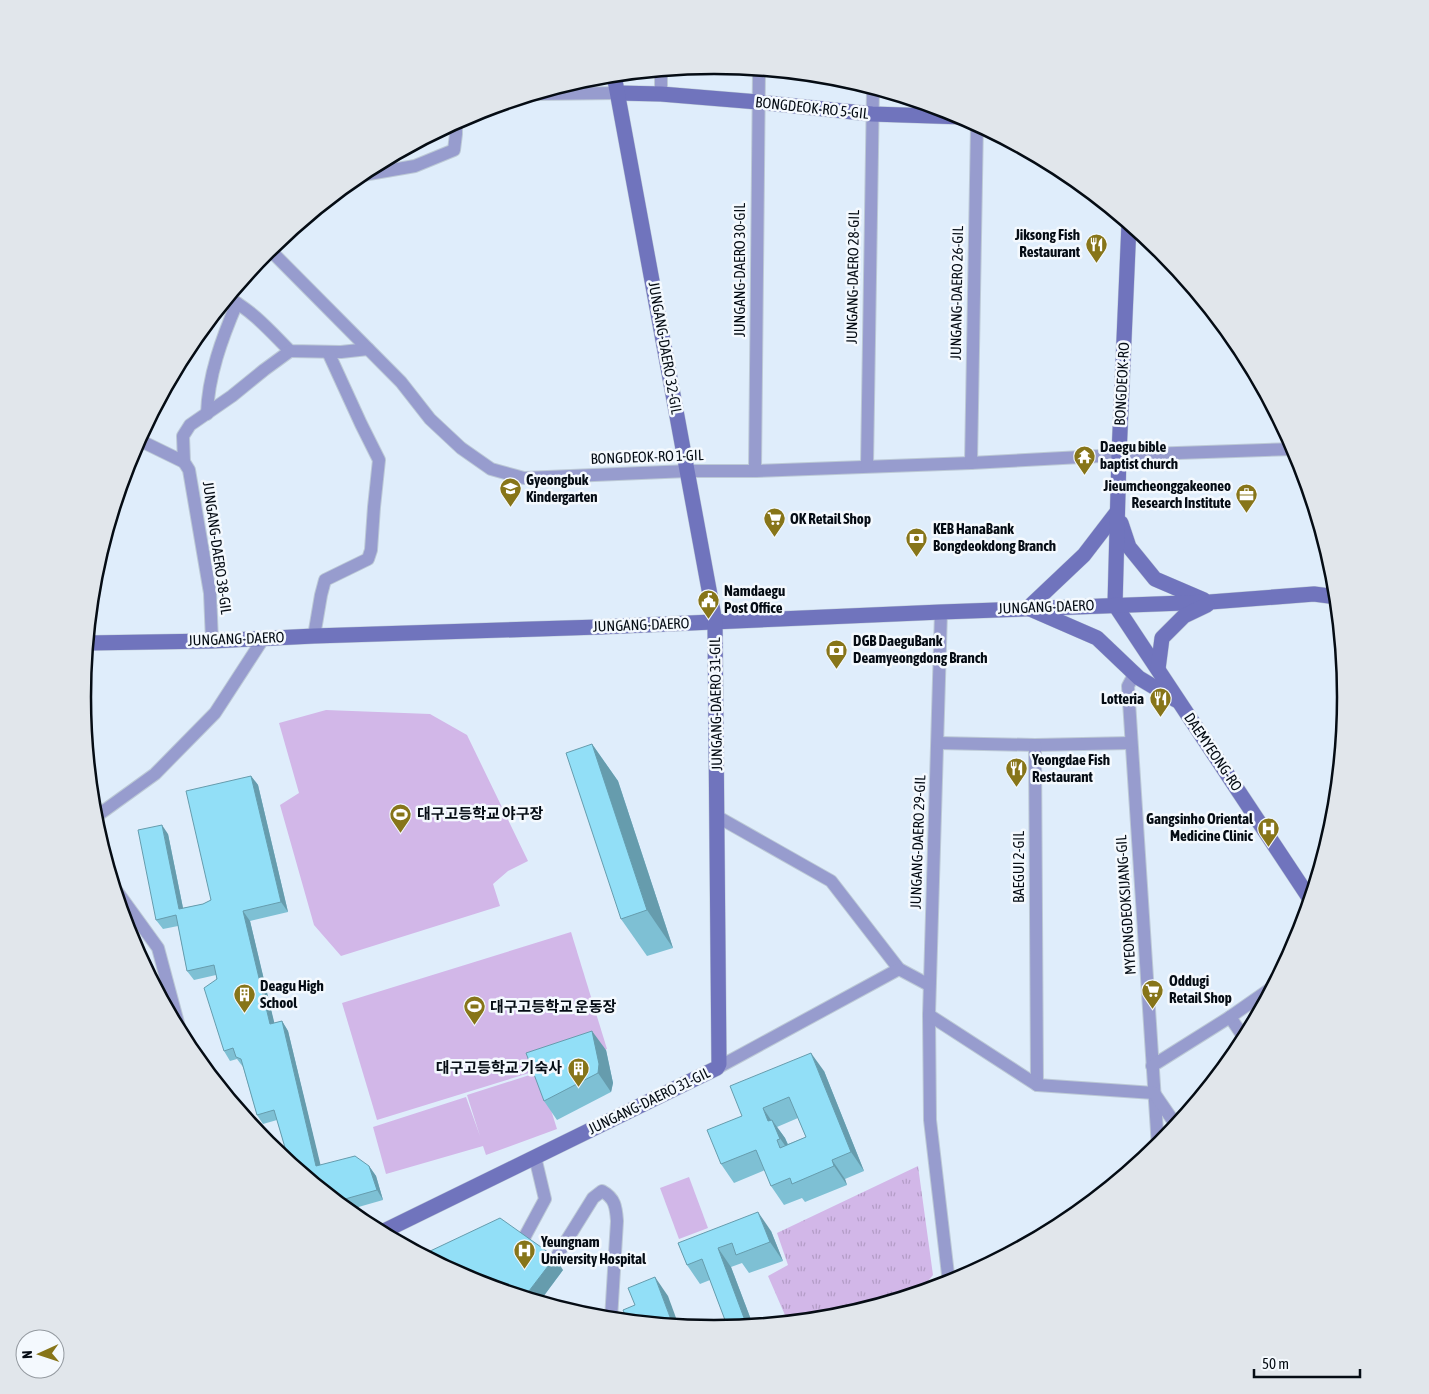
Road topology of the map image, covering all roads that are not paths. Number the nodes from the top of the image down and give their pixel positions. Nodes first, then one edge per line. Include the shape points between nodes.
1 (759, 75) edge
2 (661, 76) edge
3 (615, 82) edge
4 (557, 94) edge
5 (618, 94) junction
6 (661, 94) junction
7 (873, 94) edge
8 (758, 102) junction
9 (872, 114) junction
10 (940, 116) edge
11 (456, 130) edge
12 (977, 132) edge
13 (379, 172) edge
14 (1129, 231) edge
15 (275, 255) edge
16 (233, 302) edge
17 (231, 304) edge
18 (368, 349) junction
19 (290, 351) junction
20 (328, 352) junction
21 (207, 414) junction
22 (146, 443) edge
23 (1286, 449) edge
24 (1119, 455) junction
25 (184, 462) junction
26 (971, 463) junction
27 (867, 466) junction
28 (688, 471) junction
29 (755, 471) junction
30 (1117, 512) junction
31 (1328, 589) edge
32 (1314, 594) junction
33 (1329, 596) edge
34 (1211, 602) junction
35 (1115, 605) junction
36 (1028, 608) junction
37 (941, 612) junction
38 (716, 622) junction
39 (314, 636) junction
40 (264, 639) junction
41 (212, 641) junction
42 (94, 643) edge
43 (1158, 670) junction
44 (1135, 673) junction
45 (1179, 702) junction
46 (938, 743) junction
47 (1132, 743) junction
48 (1035, 745) junction
49 (102, 812) edge
50 (718, 817) junction
51 (1306, 893) edge
52 (127, 906) edge
53 (899, 970) junction
54 (929, 985) junction
55 (1262, 994) edge
56 (174, 1006) edge
57 (929, 1015) junction
58 (1230, 1017) junction
59 (1240, 1032) edge
60 (1152, 1066) junction
61 (717, 1068) junction
62 (1037, 1085) junction
63 (1154, 1092) junction
64 (1172, 1120) edge
65 (1157, 1136) edge
66 (535, 1157) junction
67 (389, 1228) edge
68 (513, 1259) edge
69 (948, 1275) edge
70 (534, 1293) edge
71 (611, 1311) edge

1 - 8 street, JUNGANG-DAERO 30-GIL
2 - 6 street
3 - 5 main road, JUNGANG-DAERO 32-GIL
4 - 5 street, BONGDEOK-RO 5-GIL
5 - 6 main road, BONGDEOK-RO 5-GIL
5 - 28 main road, JUNGANG-DAERO 32-GIL
6 - 8 main road, BONGDEOK-RO 5-GIL
7 - 9 street, JUNGANG-DAERO 28-GIL
8 - 9 main road, BONGDEOK-RO 5-GIL
8 - 29 street, JUNGANG-DAERO 30-GIL
9 - 10 main road, BONGDEOK-RO 5-GIL
9 - 27 street, JUNGANG-DAERO 28-GIL
11 - 13 street via 454,150 415,166
12 - 26 street, JUNGANG-DAERO 26-GIL
14 - 24 main road, BONGDEOK-RO
15 - 18 street, BONGDEOK-RO 1-GIL
16 - 19 street via 270,330
17 - 21 street via 208,395
18 - 20 street
18 - 28 street, BONGDEOK-RO 1-GIL via 401,382 430,419 461,448 491,469 524,478
19 - 20 street
19 - 21 street, JUNGANG-DAERO 38-GIL
20 - 39 street via 379,460 368,560 325,580
21 - 25 street, JUNGANG-DAERO 38-GIL via 190,425 184,436
22 - 25 street
23 - 24 street, BONGDEOK-RO 1-GIL
24 - 26 street, BONGDEOK-RO 1-GIL
24 - 30 main road, BONGDEOK-RO
25 - 41 street, JUNGANG-DAERO 38-GIL via 189,470 204,552
26 - 27 street, BONGDEOK-RO 1-GIL
27 - 29 street, BONGDEOK-RO 1-GIL
28 - 29 street, BONGDEOK-RO 1-GIL
28 - 38 main road, JUNGANG-DAERO 32-GIL
30 - 34 main road via 1129,547 1154,578
30 - 35 main road, BONGDEOK-RO
30 - 36 main road via 1084,555
31 - 32 main road, JUNGANG-DAERO
32 - 33 main road, JUNGANG-DAERO
32 - 34 main road, JUNGANG-DAERO
34 - 35 main road, JUNGANG-DAERO
34 - 43 main road via 1184,616 1162,638
35 - 36 main road, JUNGANG-DAERO
35 - 43 main road, DAEMYEONG-RO
36 - 37 main road, JUNGANG-DAERO
36 - 44 main road via 1097,638
37 - 38 main road, JUNGANG-DAERO
37 - 46 street, JUNGANG-DAERO 29-GIL
38 - 39 main road, JUNGANG-DAERO
38 - 50 main road, JUNGANG-DAERO 31-GIL
39 - 40 main road, JUNGANG-DAERO
40 - 41 main road, JUNGANG-DAERO
40 - 49 street via 215,714 155,774
41 - 42 main road, JUNGANG-DAERO
43 - 45 main road, DAEMYEONG-RO
44 - 45 main road
44 - 47 street, MYEONGDEOKSIJANG-GIL via 1128,686
45 - 51 main road, DAEMYEONG-RO
46 - 48 street
46 - 54 street, JUNGANG-DAERO 29-GIL
47 - 48 street
47 - 60 street, MYEONGDEOKSIJANG-GIL
48 - 62 street, BAEGUI 2-GIL
50 - 53 street via 831,881
50 - 61 main road, JUNGANG-DAERO 31-GIL
52 - 56 street via 158,948
53 - 54 street
53 - 61 street
54 - 57 street, JUNGANG-DAERO 29-GIL
55 - 58 street
57 - 62 street
57 - 69 street, JUNGANG-DAERO 29-GIL via 930,1120
58 - 59 street
58 - 60 street
60 - 63 street, MYEONGDEOKSIJANG-GIL
61 - 66 main road, JUNGANG-DAERO 31-GIL
62 - 63 street
63 - 64 street
63 - 65 street, MYEONGDEOKSIJANG-GIL
66 - 67 main road, JUNGANG-DAERO 31-GIL
66 - 68 street via 545,1199
70 - 71 street via 592,1198 602,1191 616,1206

